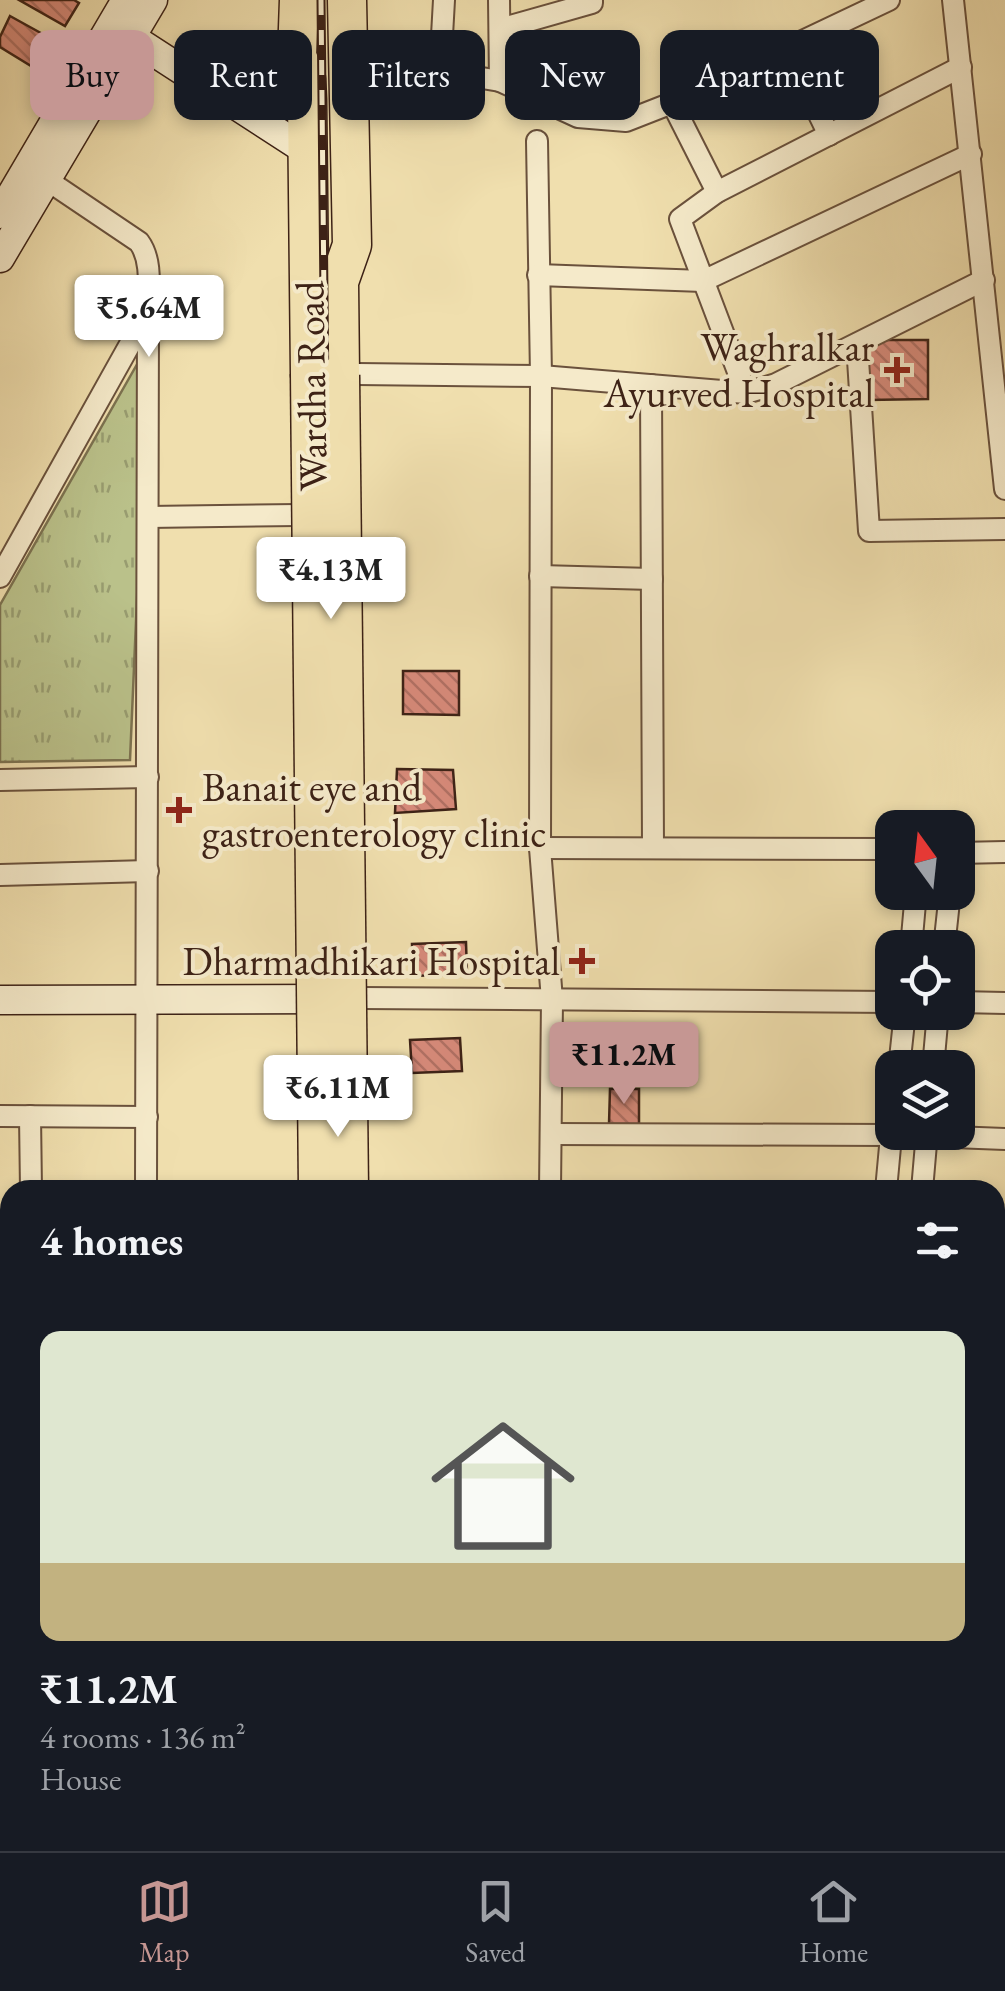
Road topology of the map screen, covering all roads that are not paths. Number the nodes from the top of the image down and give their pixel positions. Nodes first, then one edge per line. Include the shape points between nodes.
1 (126, 0) edge
2 (153, 0) edge
3 (299, 0) edge
4 (347, 0) edge
5 (444, 0) edge
6 (499, 0) edge
7 (890, 0) edge
8 (953, 0) edge
9 (596, 1) edge
10 (859, 7) edge
11 (500, 29) junction
12 (123, 30) edge
13 (125, 30) edge
14 (298, 30) edge
15 (347, 30) edge
16 (442, 30) edge
17 (819, 30) edge
18 (154, 52) edge
19 (961, 67) junction
20 (485, 78) edge
21 (500, 81) junction
22 (660, 108) edge
23 (64, 120) edge
24 (78, 120) edge
25 (296, 120) edge
26 (307, 120) edge
27 (349, 120) edge
28 (681, 120) edge
29 (822, 120) edge
30 (829, 135) junction
31 (536, 141) dead end
32 (296, 144) junction
33 (971, 154) junction
34 (47, 180) junction
35 (717, 192) junction
36 (0, 214) edge
37 (352, 245) junction
38 (0, 258) edge
39 (538, 275) junction
40 (984, 280) junction
41 (702, 281) junction
42 (148, 312) junction
43 (857, 344) junction
44 (357, 374) junction
45 (540, 376) junction
46 (652, 385) junction
47 (746, 392) junction
48 (1005, 489) edge
49 (298, 515) junction
50 (148, 516) junction
51 (1005, 528) edge
52 (540, 576) junction
53 (0, 577) edge
54 (652, 579) junction
55 (148, 778) junction
56 (0, 780) edge
57 (540, 848) junction
58 (653, 848) junction
59 (875, 849) edge
60 (1005, 852) edge
61 (975, 853) edge
62 (148, 871) junction
63 (0, 875) edge
64 (362, 998) junction
65 (148, 999) junction
66 (306, 999) junction
67 (0, 1000) edge
68 (552, 1000) junction
69 (875, 1002) edge
70 (975, 1002) edge
71 (1005, 1003) edge
72 (0, 1116) edge
73 (30, 1116) junction
74 (147, 1117) junction
75 (875, 1130) edge
76 (552, 1134) junction
77 (975, 1137) edge
78 (1005, 1139) edge
79 (890, 1150) edge
80 (926, 1150) edge
81 (32, 1180) edge
82 (146, 1180) edge
83 (307, 1180) edge
84 (318, 1180) edge
85 (349, 1180) edge
86 (366, 1180) edge
87 (550, 1180) edge
88 (887, 1180) edge
89 (923, 1180) edge

1 - 12 street
2 - 13 street
3 - 14 highway, Wardha Road
4 - 15 highway, Wardha Road
5 - 16 street
6 - 11 street
7 - 10 street
8 - 19 street
9 - 11 street
10 - 17 street
11 - 21 street
18 - 32 street
19 - 30 street
19 - 33 street
20 - 21 street
21 - 22 street via 578,117 626,121
23 - 36 street
24 - 34 street
25 - 32 street, Wardha Road
26 - 84 highway, bridge
27 - 37 highway, Wardha Road
28 - 35 street
29 - 30 street
30 - 35 street
31 - 39 street
32 - 49 street, Wardha Road
33 - 40 street
33 - 41 street
34 - 38 street
34 - 42 street via 146,252
35 - 41 street via 680,219
37 - 44 street, Wardha Road
37 - 85 highway, bridge via 339,282
39 - 41 street
39 - 45 street
40 - 43 street
40 - 48 street
41 - 47 street
42 - 50 street
42 - 53 street
43 - 47 street
43 - 51 street via 869,531
44 - 45 street
44 - 64 street, Wardha Road
45 - 46 street
45 - 52 street
46 - 47 street
46 - 54 street
49 - 50 street
49 - 66 street, Wardha Road
50 - 55 street
52 - 54 street
52 - 57 street
54 - 58 street
55 - 56 street
55 - 62 street
57 - 58 street
57 - 68 street
58 - 59 street
60 - 61 street
62 - 63 street
62 - 65 street
64 - 66 street
64 - 68 street
64 - 86 street, Wardha Road
65 - 66 street
65 - 67 street
65 - 74 street
66 - 83 street, Wardha Road
68 - 69 street
68 - 76 street
70 - 71 street
72 - 73 street
73 - 74 street
73 - 81 street
74 - 82 street
75 - 76 street
76 - 87 street
77 - 78 street
79 - 88 street
80 - 89 street

